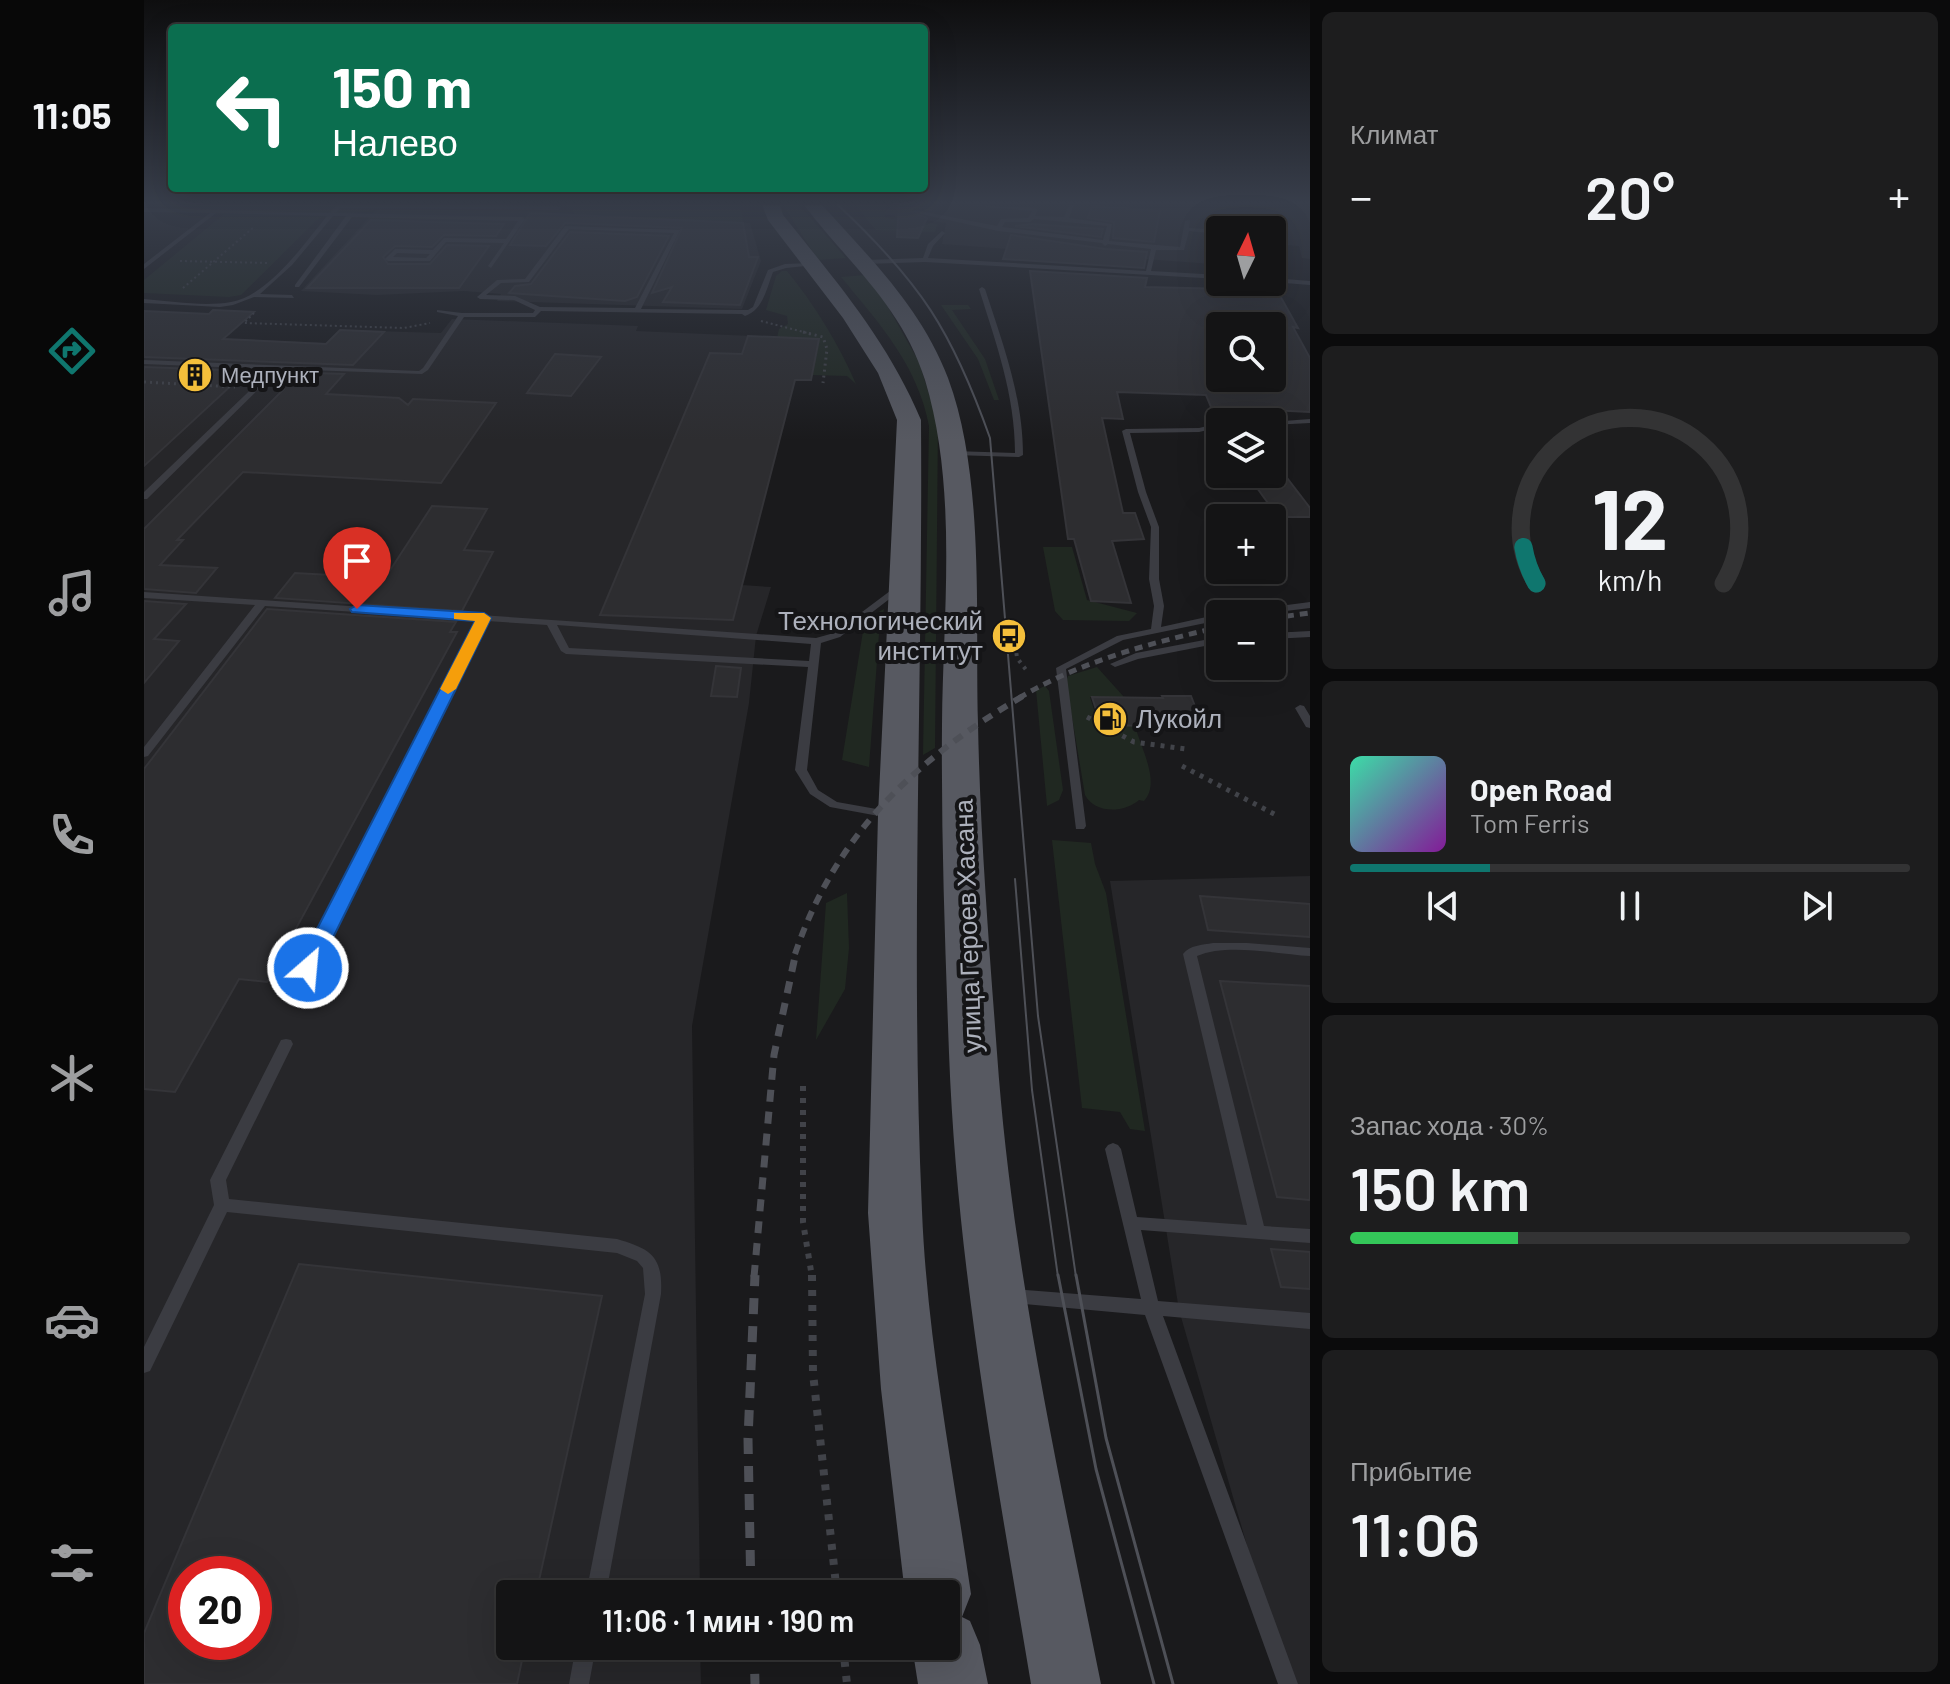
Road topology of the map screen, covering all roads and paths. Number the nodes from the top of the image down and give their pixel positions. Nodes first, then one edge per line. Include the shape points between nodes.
1 (188, 284) edge
2 (268, 284) edge
3 (299, 284) edge
4 (496, 284) edge
5 (651, 284) edge
6 (765, 284) edge
7 (827, 284) edge
8 (884, 284) edge
9 (297, 286) dead end
10 (982, 289) dead end
11 (175, 295) dead end
12 (256, 296) junction
13 (292, 297) dead end
14 (144, 301) edge
15 (241, 310) dead end
16 (439, 311) dead end
17 (637, 311) junction
18 (537, 312) junction
19 (751, 312) junction
20 (462, 315) junction
21 (732, 319) junction
22 (823, 337) junction
23 (831, 338) dead end
24 (144, 362) edge
25 (277, 368) junction
26 (144, 382) edge
27 (823, 383) dead end
28 (256, 388) junction
29 (1310, 421) edge
30 (1286, 422) edge
31 (1206, 428) edge
32 (954, 453) junction
33 (144, 497) edge
34 (907, 581) junction
35 (144, 595) edge
36 (262, 603) junction
37 (1310, 605) edge
38 (1286, 608) edge
39 (484, 618) junction
40 (1206, 620) edge
41 (550, 622) junction
42 (1023, 625) dead end
43 (1155, 631) junction
44 (1310, 634) edge
45 (1286, 635) edge
46 (816, 641) junction
47 (1206, 643) edge
48 (814, 664) junction
49 (1115, 664) dead end
50 (1027, 671) dead end
51 (1065, 708) junction
52 (1300, 708) dead end
53 (1310, 725) edge
54 (1186, 749) dead end
55 (144, 754) edge
56 (1182, 766) dead end
57 (898, 815) junction
58 (1278, 816) dead end
59 (1080, 826) dead end
60 (1310, 952) edge
61 (308, 968) dead end
62 (286, 1044) dead end
63 (803, 1086) dead end
64 (1113, 1149) dead end
65 (222, 1205) junction
66 (1131, 1223) junction
67 (1257, 1232) junction
68 (1310, 1236) edge
69 (998, 1294) junction
70 (1151, 1307) junction
71 (1310, 1321) edge
72 (144, 1365) edge
73 (599, 1580) edge
74 (835, 1580) edge
75 (936, 1580) edge
76 (583, 1660) edge
77 (844, 1660) edge
78 (949, 1660) edge
79 (579, 1684) edge
80 (847, 1684) edge
81 (953, 1684) edge
82 (1066, 1684) edge
83 (1288, 1684) edge

1 - 11 path
2 - 12 lane
3 - 9 lane
4 - 18 lane via 480,297 515,298
5 - 17 lane
6 - 19 lane
7 - 34 main road via 890,373 909,420
8 - 32 main road, улица Героев Хасана via 936,378
10 - 32 lane via 1010,385 1019,455
12 - 13 lane
12 - 14 lane via 231,304
15 - 20 path via 256,311 244,323 404,328
16 - 20 lane
17 - 18 lane
17 - 19 lane
18 - 20 lane
18 - 21 lane
19 - 21 lane
20 - 25 lane via 420,373
21 - 22 path
22 - 23 path
22 - 27 path
24 - 25 lane
25 - 28 lane
26 - 28 path
28 - 33 lane
29 - 30 lane
31 - 43 lane via 1126,431 1155,527
32 - 69 main road, улица Героев Хасана via 973,1056
34 - 46 lane via 837,635
34 - 57 main road
35 - 36 lane
36 - 39 lane
36 - 55 lane
37 - 38 lane
39 - 41 lane
39 - 61 lane
40 - 43 lane
41 - 46 lane
41 - 48 lane via 566,651
42 - 50 path via 1014,634 1017,658
43 - 51 lane via 1120,638 1061,668
44 - 45 lane
46 - 48 lane
47 - 49 lane
48 - 57 lane via 801,770 814,792 834,805
51 - 54 path via 1142,748
51 - 59 lane
52 - 53 lane
56 - 58 path
57 - 75 main road via 895,1213
60 - 67 lane via 1217,947 1197,948 1190,954
62 - 65 lane via 218,1180
63 - 74 path via 803,1222 812,1274 813,1373
64 - 66 lane
65 - 72 lane
65 - 73 lane via 617,1246 643,1253 655,1271 653,1294
66 - 67 lane
66 - 70 lane
67 - 68 lane
69 - 70 lane
69 - 82 main road, улица Героев Хасана
70 - 71 lane
70 - 83 lane
76 - 79 lane
77 - 80 path
78 - 81 main road

